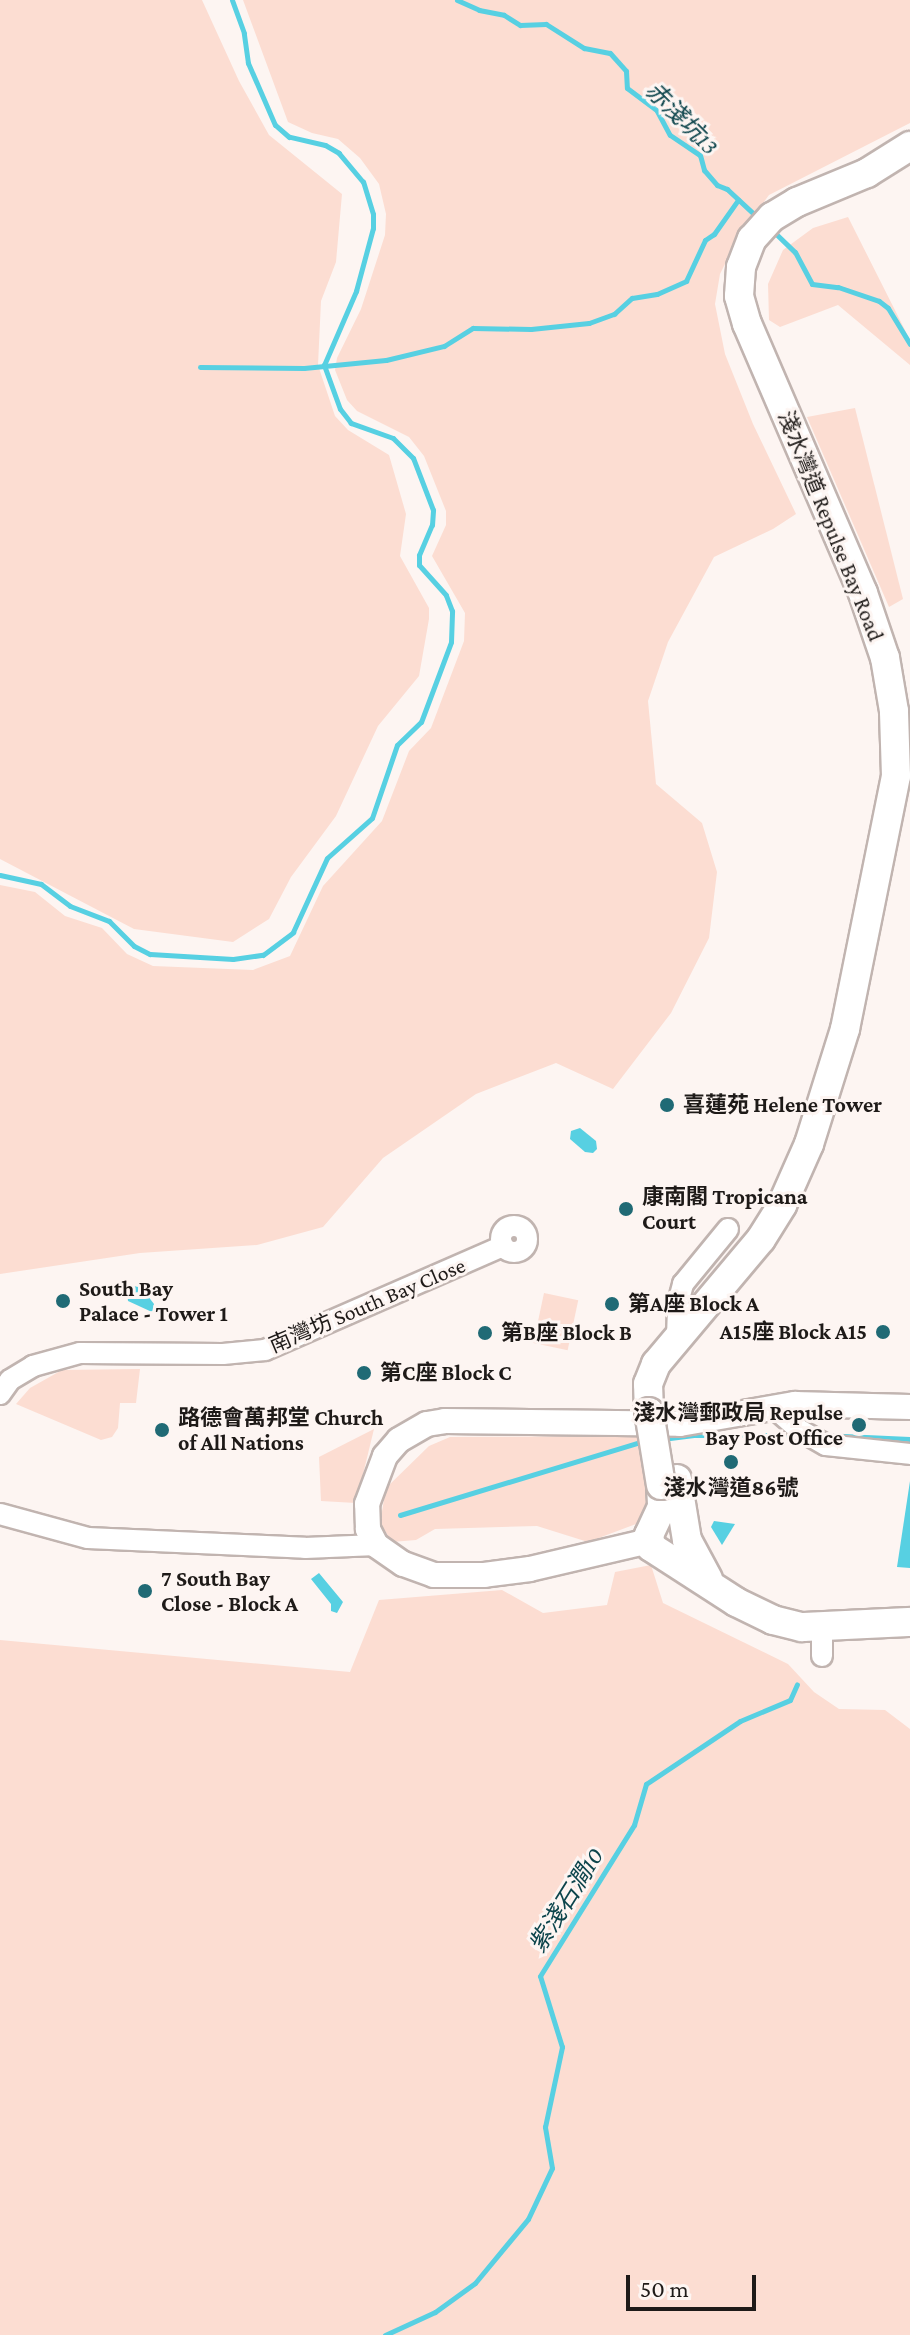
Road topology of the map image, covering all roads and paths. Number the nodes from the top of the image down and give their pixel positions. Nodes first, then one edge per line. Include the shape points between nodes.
1 (910, 146) edge
2 (728, 1229) dead end
3 (503, 1246) dead end
4 (677, 1337) junction
5 (0, 1394) edge
6 (910, 1407) edge
7 (778, 1412) junction
8 (910, 1454) edge
9 (669, 1482) junction
10 (0, 1514) edge
11 (686, 1534) junction
12 (654, 1541) junction
13 (376, 1545) junction
14 (717, 1588) junction
15 (910, 1622) edge

1 - 4 main road, 淺水灣道 Repulse Bay Road via 867,173 772,217 752,239 741,267 739,296 747,324 863,593 882,650 892,693 896,776 845,1029 806,1152 769,1227
2 - 4 street via 683,1284
3 - 5 street, 南灣坊 South Bay Close via 265,1350 80,1353 33,1366 10,1380
4 - 9 main road, 淺水灣道 Repulse Bay Road, bridge via 652,1372 647,1392 658,1411
6 - 7 street via 836,1403
7 - 8 street via 826,1445
7 - 13 street via 680,1424 427,1424 399,1440 376,1475 367,1517
9 - 11 main road, 淺水灣道 Repulse Bay Road
9 - 12 main road, 淺水灣道 Repulse Bay Road
10 - 13 street via 74,1537 305,1548
11 - 12 main road via 670,1519
11 - 14 main road, 淺水灣道 Repulse Bay Road via 697,1563
12 - 13 street via 567,1563 457,1577 416,1571
12 - 14 main road, 淺水灣道 Repulse Bay Road
14 - 15 main road, 淺水灣道 Repulse Bay Road via 822,1642

